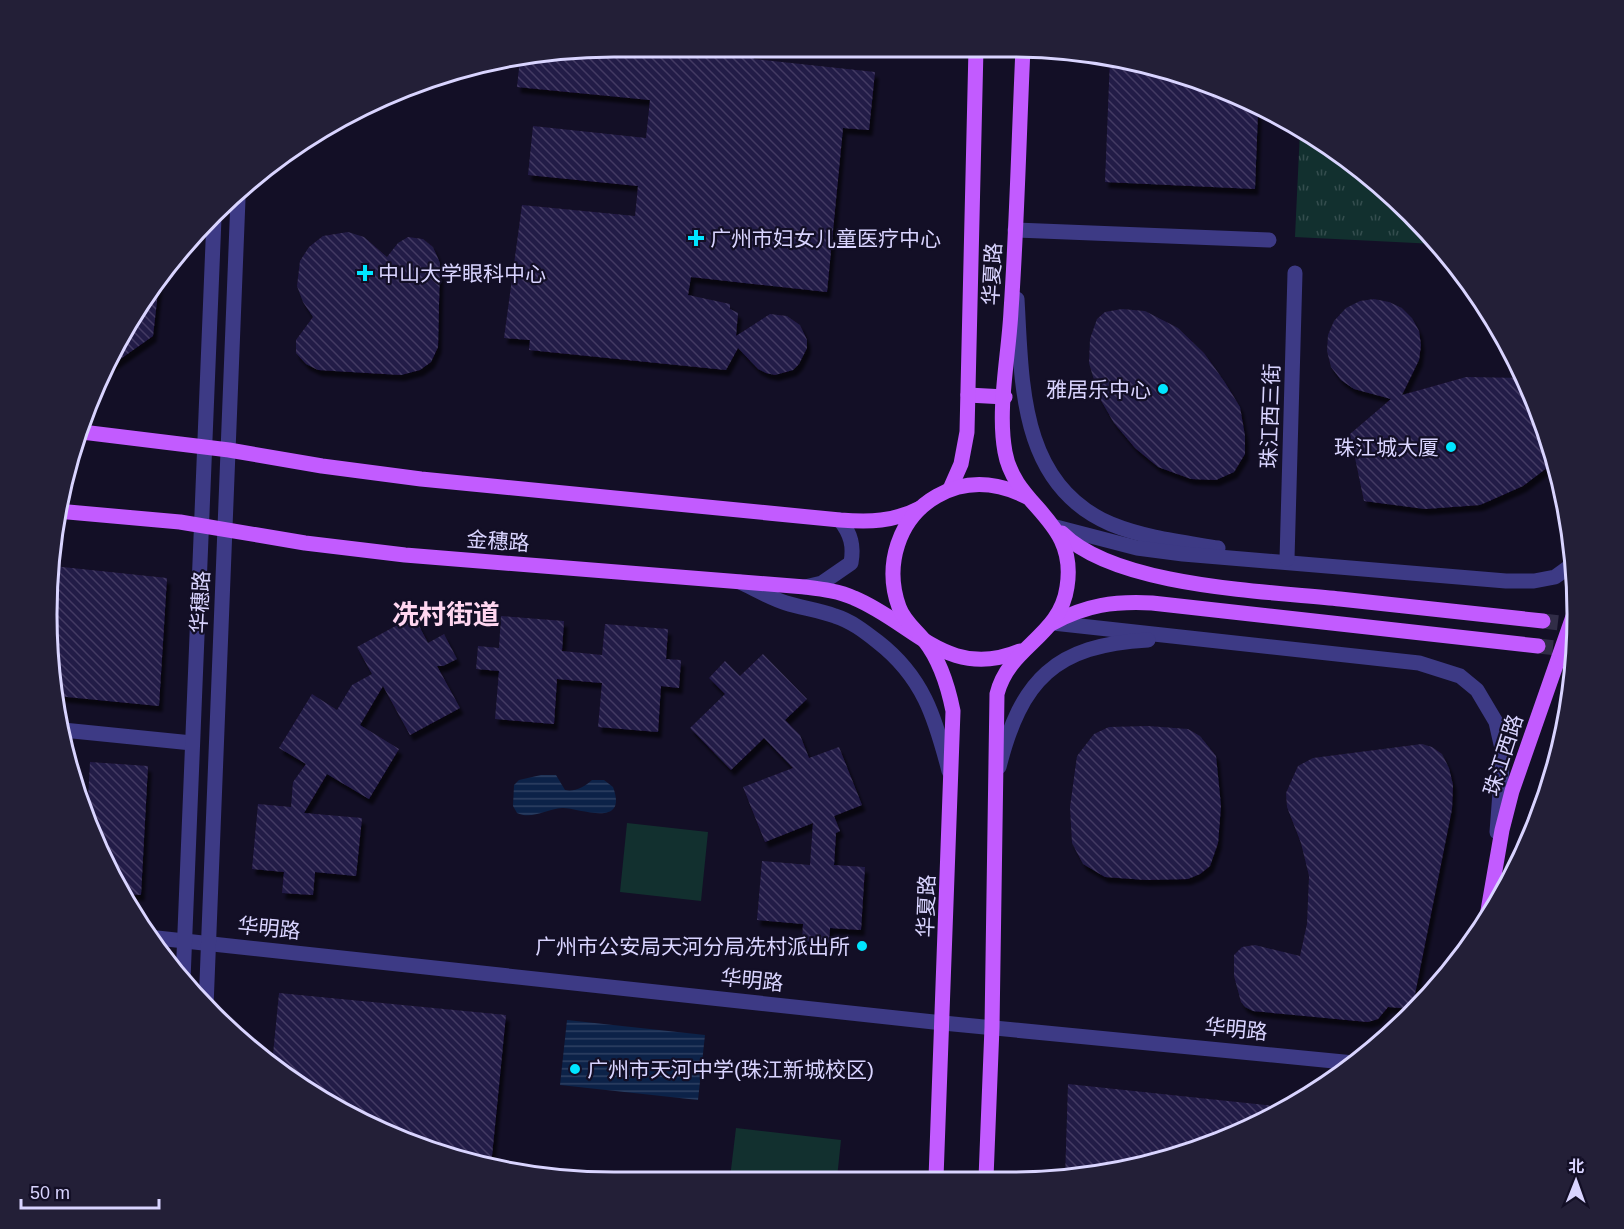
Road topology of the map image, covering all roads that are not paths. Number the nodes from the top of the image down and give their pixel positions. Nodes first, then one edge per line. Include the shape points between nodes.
1 (976, 57) edge
2 (1023, 57) edge
3 (238, 203) edge
4 (214, 227) edge
5 (1015, 230) junction
6 (1269, 240) dead end
7 (1014, 262) junction
8 (1296, 273) dead end
9 (968, 394) junction
10 (1005, 397) junction
11 (88, 433) edge
12 (206, 447) junction
13 (229, 450) junction
14 (950, 489) junction
15 (1027, 497) junction
16 (920, 508) junction
17 (67, 512) edge
18 (840, 520) junction
19 (202, 525) junction
20 (1056, 526) junction
21 (225, 529) junction
22 (1287, 560) junction
23 (1315, 564) junction
24 (1565, 570) edge
25 (737, 581) junction
26 (805, 587) junction
27 (1543, 621) tunnel mouth
28 (1053, 623) junction
29 (1566, 633) edge
30 (1189, 638) junction
31 (925, 641) junction
32 (1538, 646) tunnel mouth
33 (1024, 649) junction
34 (70, 731) edge
35 (192, 742) junction
36 (996, 781) junction
37 (952, 783) junction
38 (1491, 893) joint
39 (161, 938) edge
40 (184, 940) junction
41 (208, 942) junction
42 (183, 968) edge
43 (206, 994) edge
44 (943, 1023) junction
45 (992, 1027) junction
46 (1343, 1061) edge
47 (936, 1172) edge
48 (986, 1172) edge

1 - 9 main road, 华夏路
2 - 5 main road, 华夏路
3 - 13 street, 华穗路
4 - 12 street, 华穗路
5 - 6 street
5 - 7 main road, 华夏路
7 - 10 main road, 华夏路
7 - 22 street via 1024,402 1038,449 1065,492 1092,514 1131,531
8 - 22 street, 珠江西三街
9 - 10 main road
9 - 14 main road, 华夏路 via 965,450
10 - 15 main road, 华夏路 via 1005,452
11 - 12 main road
12 - 13 main road
12 - 19 street, 华穗路
13 - 18 main road via 422,479
13 - 21 street, 华穗路
14 - 15 main road, 华夏路 via 993,485
14 - 16 main road, 华夏路
15 - 20 main road, 华夏路
16 - 18 main road via 881,521
16 - 31 main road, 华夏路 via 898,542 894,579 900,608
17 - 19 main road, 金穗路
18 - 26 street via 851,537 850,563 844,571 822,583
19 - 21 main road, 金穗路
19 - 35 street, 华穗路
20 - 23 street via 1152,550
20 - 27 main road via 1073,544 1103,560 1167,577
20 - 28 main road, 华夏路 via 1069,568 1062,606
21 - 25 main road, 金穗路 via 405,555
21 - 41 street, 华穗路
22 - 23 street
23 - 24 street via 1506,581 1555,577
25 - 26 main road, 金穗路
25 - 37 street via 783,602 834,615 892,653 924,693
26 - 31 main road, 金穗路 via 853,597
28 - 30 street
28 - 32 main road via 1085,607 1131,602
28 - 33 main road, 华夏路
29 - 38 main road, 珠江西路 via 1512,791
30 - 36 street via 1093,648 1057,664 1023,700 1006,739
30 - 38 street via 1419,663 1460,676 1477,690 1496,722 1503,753
31 - 33 main road, 华夏路 via 967,660 996,658
31 - 37 main road, 华夏路 via 948,687 953,711
33 - 36 main road, 华夏路 via 1001,678 997,694
34 - 35 street
35 - 40 street, 华穗路
36 - 45 main road, 华夏路
37 - 44 main road, 华夏路
39 - 40 street, 华明路
40 - 41 street, 华明路
40 - 42 street, 华穗路
41 - 43 street, 华穗路
41 - 44 street, 华明路
44 - 45 street, 华明路
44 - 47 main road, 华夏路
45 - 46 street, 华明路
45 - 48 main road, 华夏路

